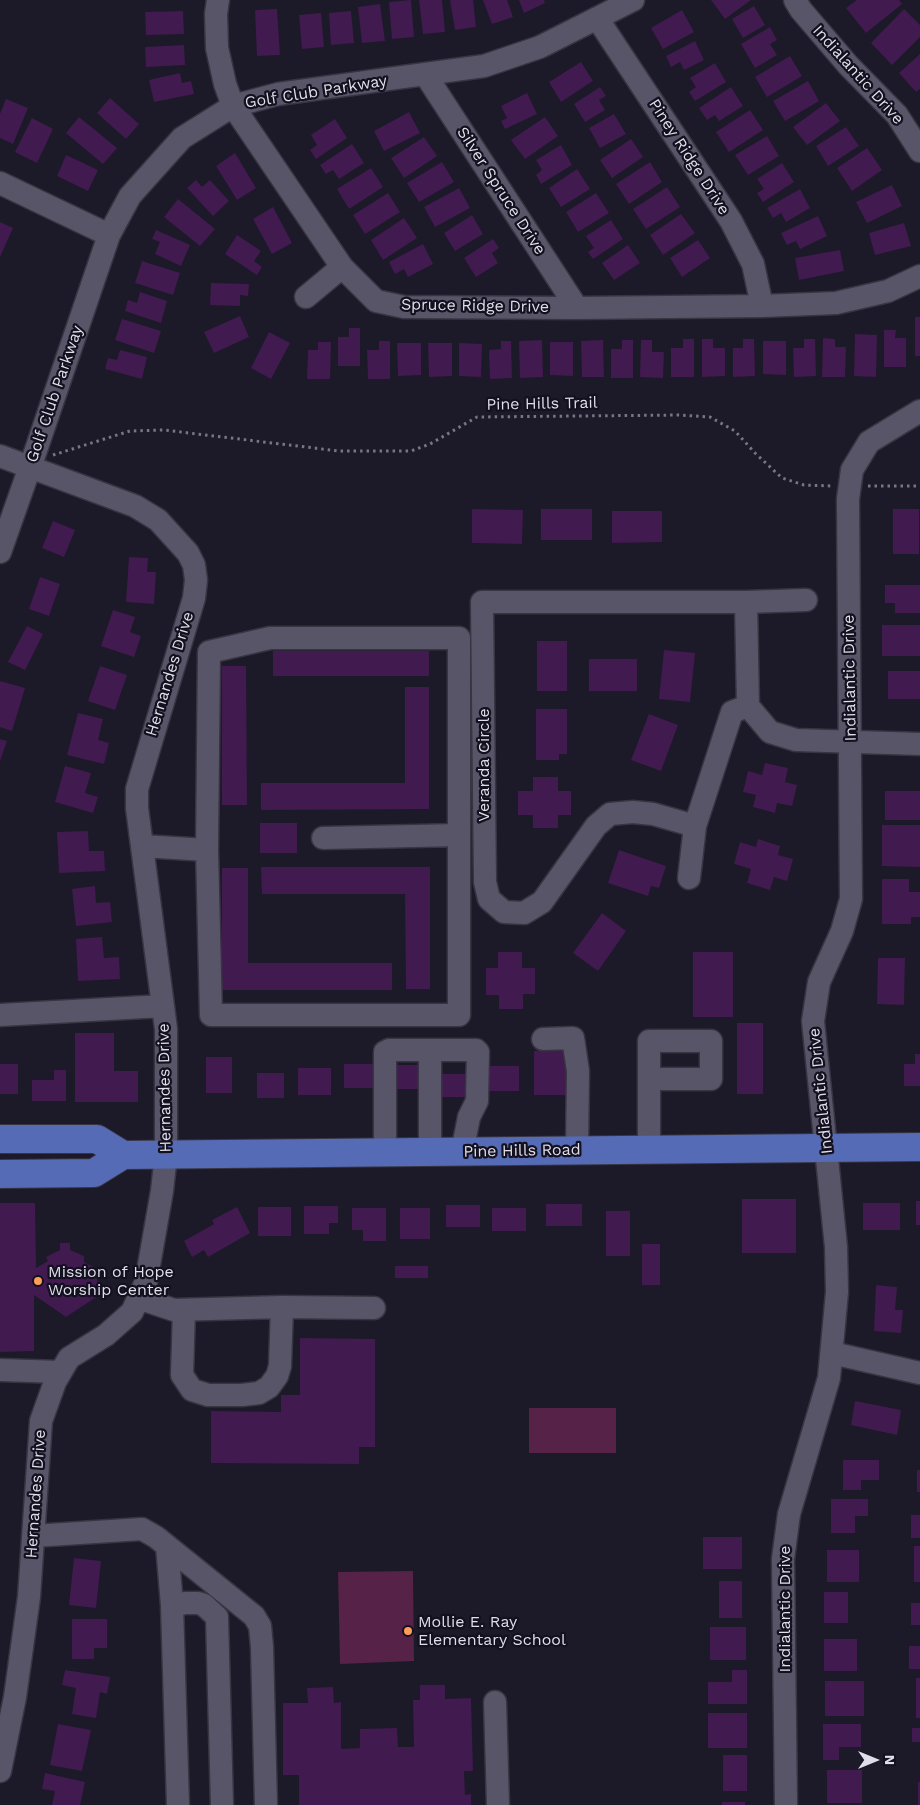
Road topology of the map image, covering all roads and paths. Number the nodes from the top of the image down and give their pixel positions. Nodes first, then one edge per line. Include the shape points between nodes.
1 (218, 0) edge
2 (633, 0) edge
3 (795, 0) edge
4 (597, 18) junction
5 (425, 74) junction
6 (233, 106) junction
7 (920, 151) edge
8 (0, 182) edge
9 (108, 236) junction
10 (342, 267) junction
11 (920, 276) edge
12 (306, 297) dead end
13 (762, 306) junction
14 (577, 308) junction
15 (920, 410) edge
16 (53, 455) dead end
17 (0, 456) edge
18 (30, 467) junction
19 (839, 486) dead end
20 (864, 486) dead end
21 (920, 486) edge
22 (0, 552) edge
23 (806, 600) dead end
24 (746, 602) junction
25 (748, 706) junction
26 (850, 742) junction
27 (920, 744) edge
28 (695, 826) junction
29 (459, 835) junction
30 (323, 838) dead end
31 (142, 846) junction
32 (207, 850) junction
33 (689, 878) dead end
34 (163, 1006) junction
35 (0, 1015) edge
36 (543, 1039) dead end
37 (430, 1050) junction
38 (649, 1079) junction
39 (0, 1139) edge
40 (920, 1147) edge
41 (827, 1148) junction
42 (649, 1150) junction
43 (578, 1151) junction
44 (430, 1152) junction
45 (462, 1152) junction
46 (385, 1153) junction
47 (166, 1155) junction
48 (123, 1156) junction
49 (0, 1174) edge
50 (138, 1298) junction
51 (282, 1307) junction
52 (374, 1308) dead end
53 (184, 1310) junction
54 (832, 1353) junction
55 (0, 1370) edge
56 (60, 1372) junction
57 (920, 1373) edge
58 (33, 1536) junction
59 (168, 1546) junction
60 (172, 1605) junction
61 (495, 1702) dead end
62 (0, 1772) edge
63 (178, 1805) edge
64 (222, 1805) edge
65 (266, 1805) edge
66 (498, 1805) edge
67 (786, 1805) edge

1 - 6 street, Spruce Ridge Drive via 218,48 224,84
2 - 4 street, Golf Club Parkway
3 - 7 street, Indialantic Drive via 848,65 897,115
4 - 5 street, Golf Club Parkway via 540,47 484,66
4 - 13 street, Piney Ridge Drive via 731,221 753,264
5 - 6 street, Golf Club Parkway via 278,94
5 - 14 street, Silver Spruce Drive
6 - 9 street, Golf Club Parkway via 182,138 130,196
6 - 10 street, Spruce Ridge Drive
8 - 9 street
9 - 18 street, Golf Club Parkway
10 - 12 street
10 - 14 street, Spruce Ridge Drive via 376,301 404,307
11 - 13 street, Spruce Ridge Drive via 888,291 836,303
13 - 14 street, Spruce Ridge Drive
15 - 26 street, Indialantic Drive via 869,442 852,470 848,499
16 - 19 path, Pine Hills Trail via 130,431 164,430 339,451 411,451 478,417 678,415 710,417 735,431 782,478 804,485
17 - 18 street, Hernandes Drive
18 - 22 street, Golf Club Parkway
18 - 31 street, Hernandes Drive via 151,515 174,536 194,565 194,598 138,789
20 - 21 path
23 - 24 street
24 - 25 street
24 - 28 street, Veranda Circle via 482,602 485,882 488,900 504,912 524,913 542,902 596,826 610,814 653,814
25 - 26 street via 770,732 796,740
25 - 28 street via 732,712
26 - 27 street
26 - 41 street, Indialantic Drive via 851,899 842,931 819,982 813,1021
28 - 33 street
29 - 30 street
29 - 32 street via 459,1015 211,1015
29 - 32 street via 459,638 270,638 209,652
31 - 32 street
31 - 34 street, Hernandes Drive
34 - 35 street
34 - 47 street, Hernandes Drive via 166,1029
36 - 43 street via 573,1038 578,1071
37 - 44 street
37 - 45 street via 478,1052 477,1101 469,1117
37 - 46 street via 385,1052
38 - 38 street via 711,1079 711,1041 649,1041
38 - 42 street
39 - 48 main road via 97,1138
40 - 41 main road, Pine Hills Road
41 - 42 main road, Pine Hills Road
41 - 54 street, Indialantic Drive via 837,1273
42 - 43 main road, Pine Hills Road
43 - 45 main road, Pine Hills Road
44 - 45 main road, Pine Hills Road
44 - 46 main road, Pine Hills Road
46 - 47 main road, Pine Hills Road
47 - 48 main road, Pine Hills Road
47 - 50 street, Hernandes Drive via 146,1282
48 - 49 main road, Pine Hills Road via 94,1173
50 - 53 street via 174,1310
50 - 56 street, Hernandes Drive via 132,1312 106,1335 68,1358
51 - 52 street
51 - 53 street
51 - 53 street via 277,1376 269,1387 259,1393 242,1396 208,1395 192,1390 182,1375
54 - 57 street
54 - 67 street, Indialantic Drive via 822,1403 789,1514 784,1552
55 - 56 street
56 - 58 street, Hernandes Drive via 41,1422
58 - 59 street via 142,1529
58 - 62 street, Hernandes Drive via 29,1597 15,1697
59 - 60 street
59 - 65 street via 254,1616 260,1626
60 - 63 street
60 - 64 street via 198,1603 217,1617
61 - 66 street

